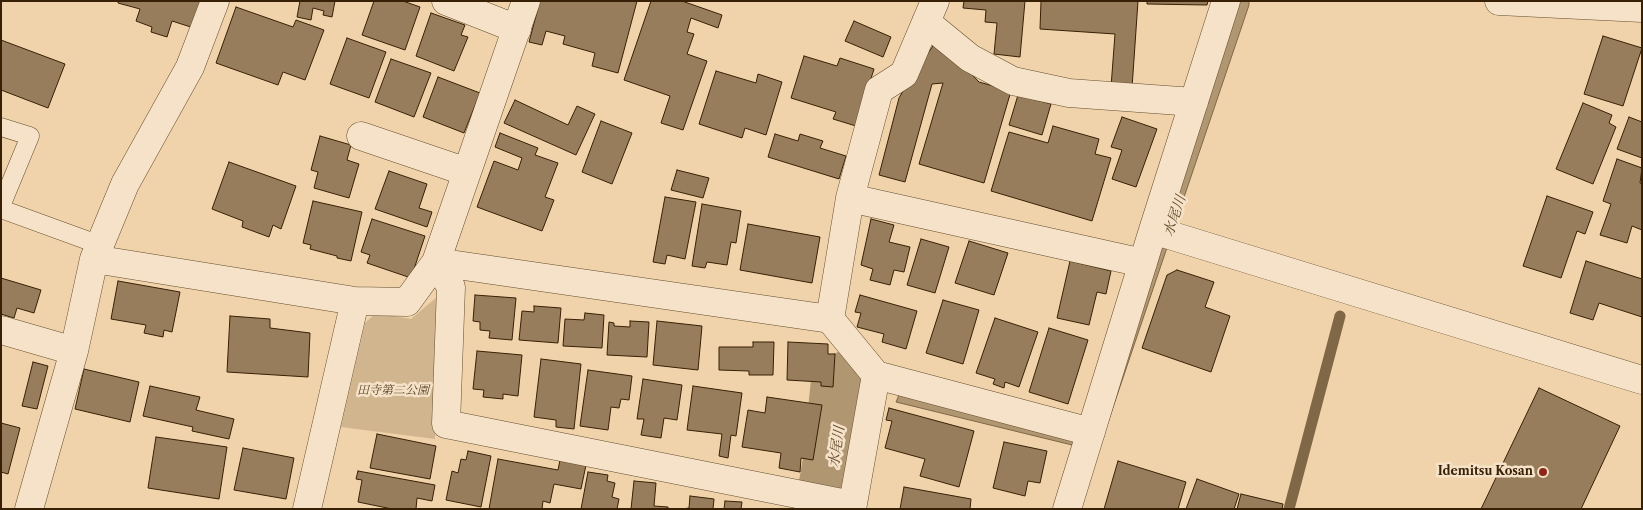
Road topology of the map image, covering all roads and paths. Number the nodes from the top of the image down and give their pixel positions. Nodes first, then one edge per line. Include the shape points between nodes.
1 (215, 1) edge
2 (446, 1) edge
3 (526, 1) edge
4 (1226, 1) edge
5 (1499, 1) edge
6 (1642, 8) edge
7 (930, 12) edge
8 (517, 29) junction
9 (1194, 102) junction
10 (1, 127) edge
11 (361, 136) dead end
12 (467, 172) junction
13 (850, 198) junction
14 (1, 207) edge
15 (1153, 230) junction
16 (97, 252) junction
17 (436, 262) junction
18 (1143, 263) junction
19 (355, 301) junction
20 (830, 319) junction
21 (1, 330) edge
22 (74, 350) junction
23 (876, 375) junction
24 (1642, 380) edge
25 (1091, 432) junction
26 (852, 507) edge
27 (29, 509) edge
28 (307, 509) edge
29 (1067, 509) edge

1 - 16 street via 190,67 125,184
2 - 8 street
3 - 8 street
4 - 9 street
5 - 6 street
7 - 9 street via 970,58 1013,81 1069,93
7 - 13 street via 904,74 879,90
8 - 12 street
9 - 15 street
10 - 14 lane via 30,136
11 - 12 street
12 - 17 street
13 - 18 street
13 - 20 street
14 - 16 lane
15 - 18 street
15 - 24 street
16 - 19 street
16 - 22 street
17 - 19 street via 407,302
17 - 20 street
17 - 26 street via 451,287 446,424
18 - 25 street
19 - 28 street
20 - 23 street
21 - 22 street
22 - 27 street
23 - 25 street
23 - 26 street
25 - 29 street

